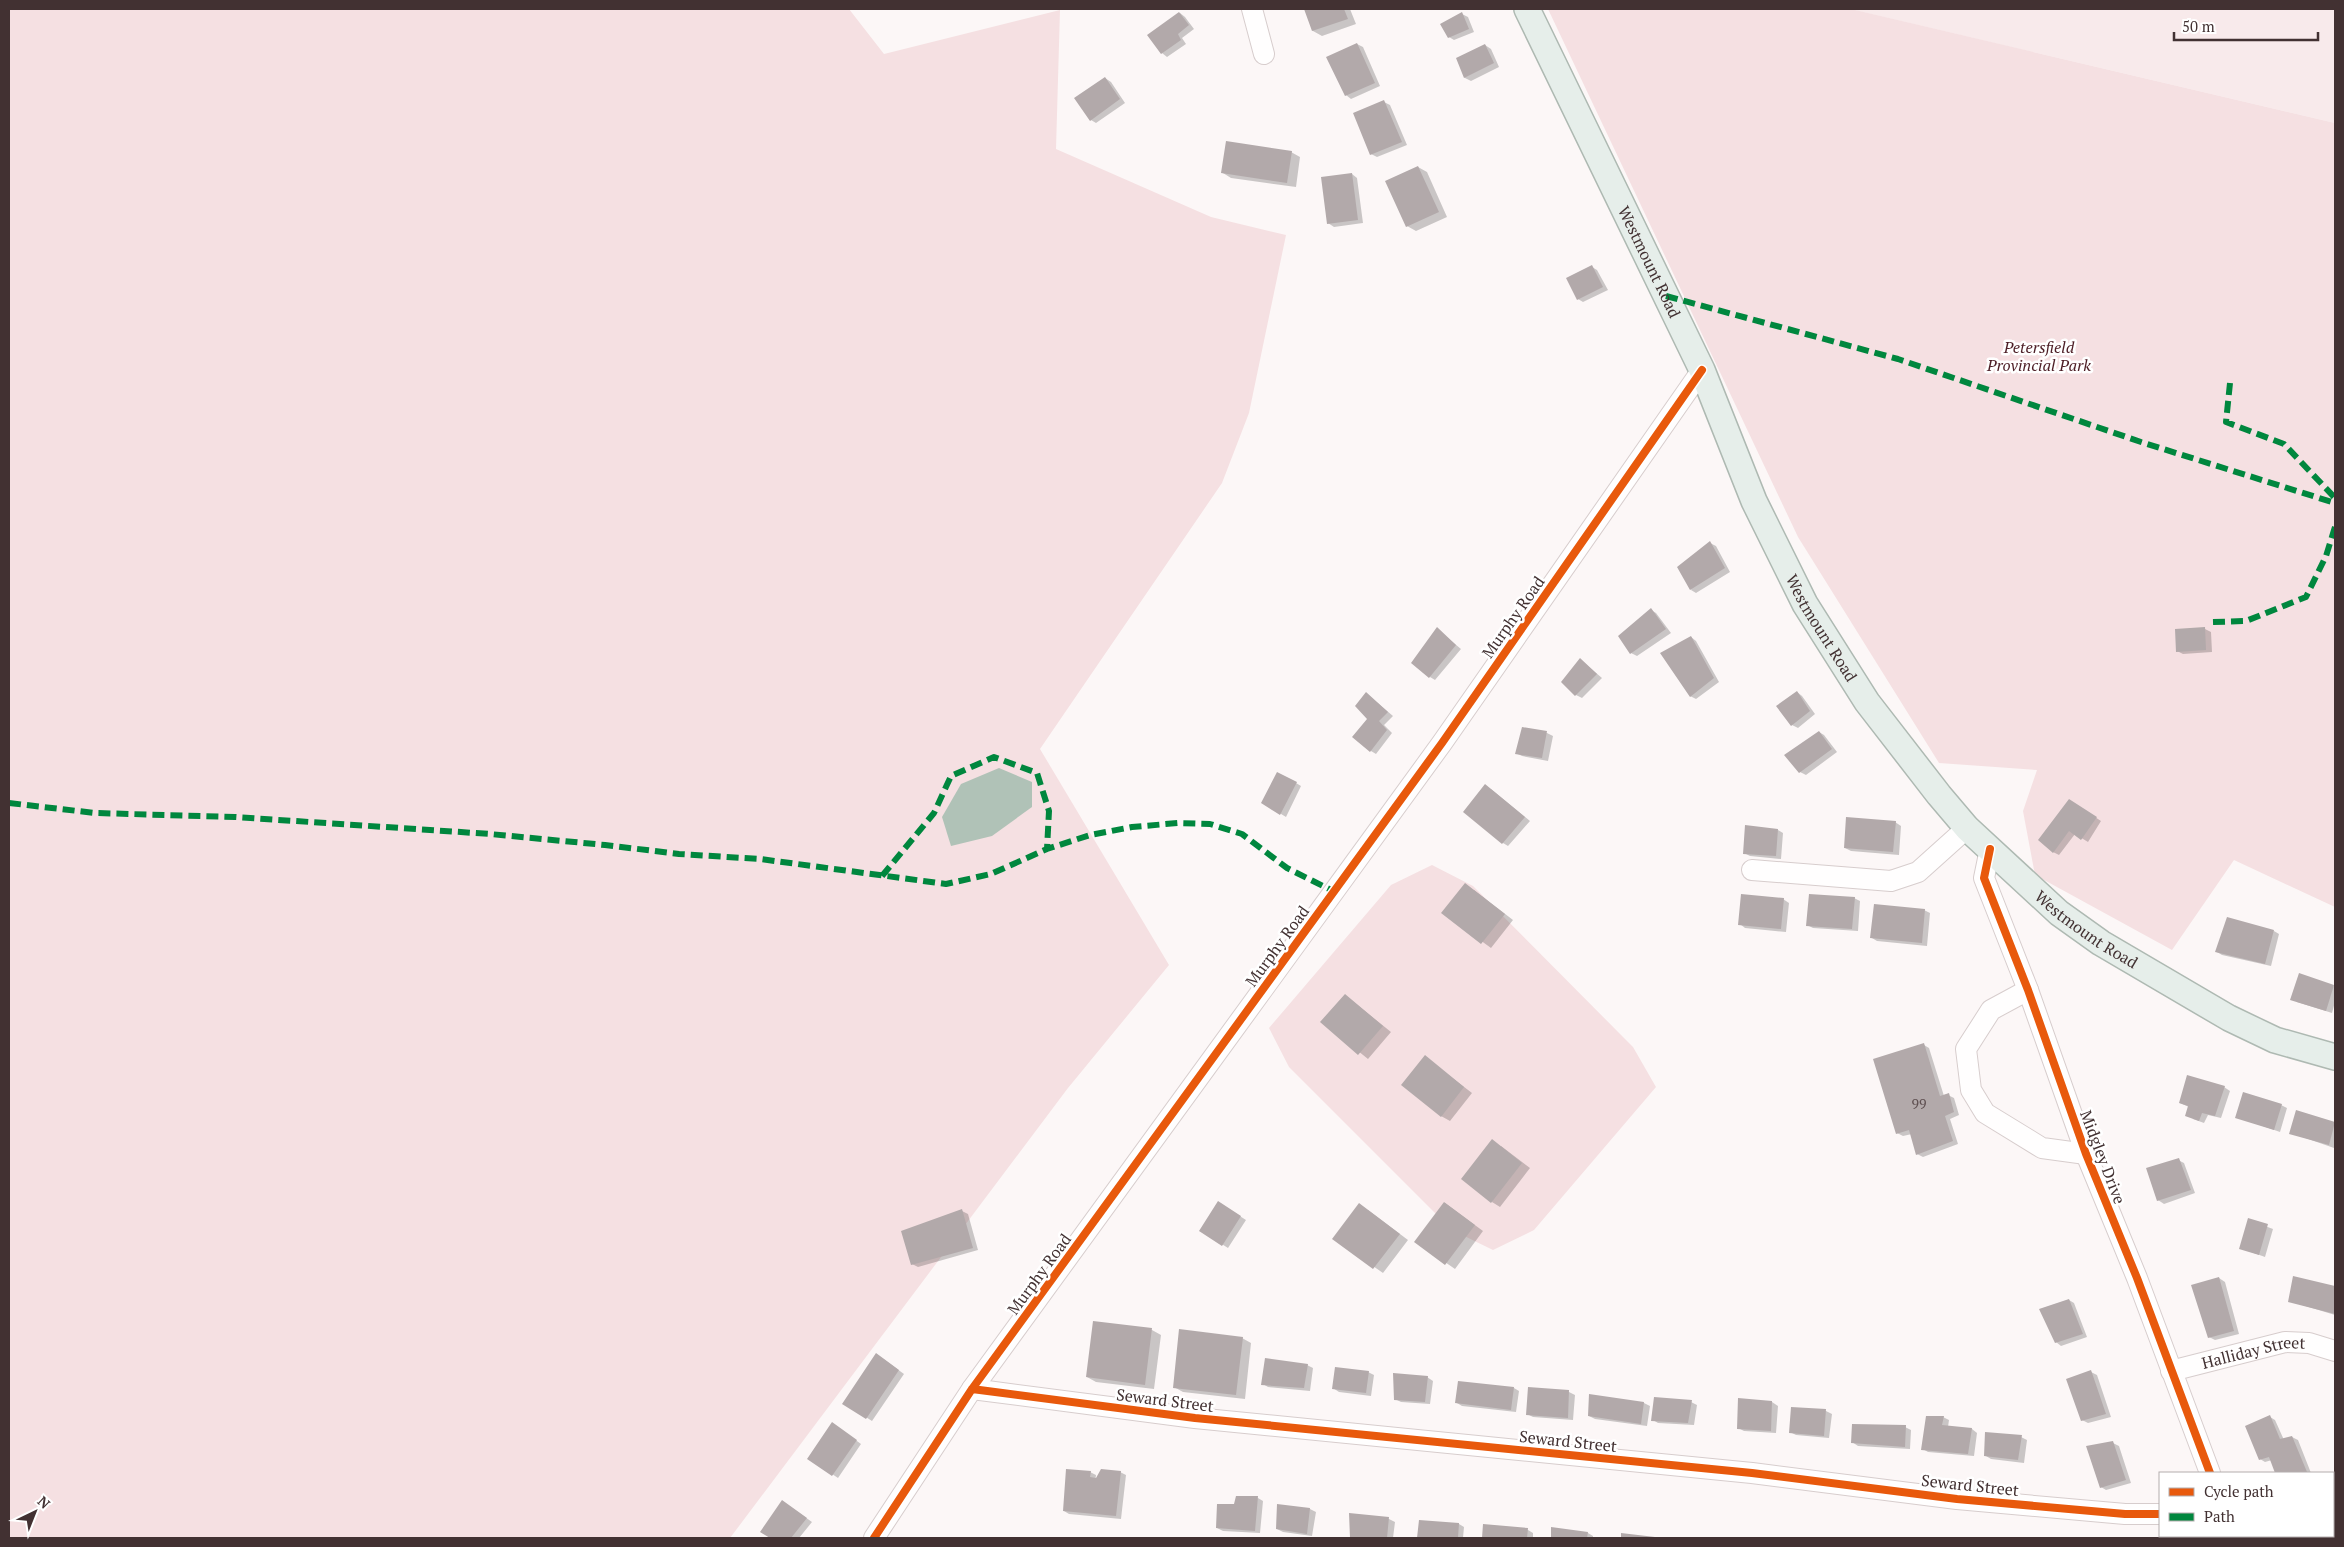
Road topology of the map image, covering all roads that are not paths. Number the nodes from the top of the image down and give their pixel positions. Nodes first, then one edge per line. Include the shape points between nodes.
1 (1252, 9) edge
2 (1527, 9) edge
3 (1264, 54) dead end
4 (1702, 370) junction
5 (1967, 828) junction
6 (1990, 849) junction
7 (1752, 870) dead end
8 (2028, 990) junction
9 (2335, 1058) edge
10 (2086, 1154) junction
11 (2335, 1351) edge
12 (2171, 1371) junction
13 (972, 1390) junction
14 (2210, 1472) edge
15 (2159, 1514) edge
16 (874, 1538) edge

1 - 3 street
2 - 4 main road, Westmount Road
4 - 5 main road, Westmount Road via 1754,501 1805,604 1867,702
4 - 13 street, Murphy Road via 1436,750
5 - 6 main road, Westmount Road
5 - 7 street via 1918,872 1891,881
6 - 8 street, Midgley Drive via 1984,878
6 - 9 main road, Westmount Road via 2058,913 2142,969 2275,1040
8 - 10 street, Midgley Drive
8 - 10 street via 1992,1010 1966,1049 1971,1090 1985,1113 2042,1148
10 - 12 street, Midgley Drive
11 - 12 street, Halliday Street via 2309,1343 2285,1342
12 - 14 street, Midgley Drive
13 - 15 street, Seward Street via 1195,1418 1752,1473 1957,1499 2125,1514
13 - 16 street, Murphy Road

